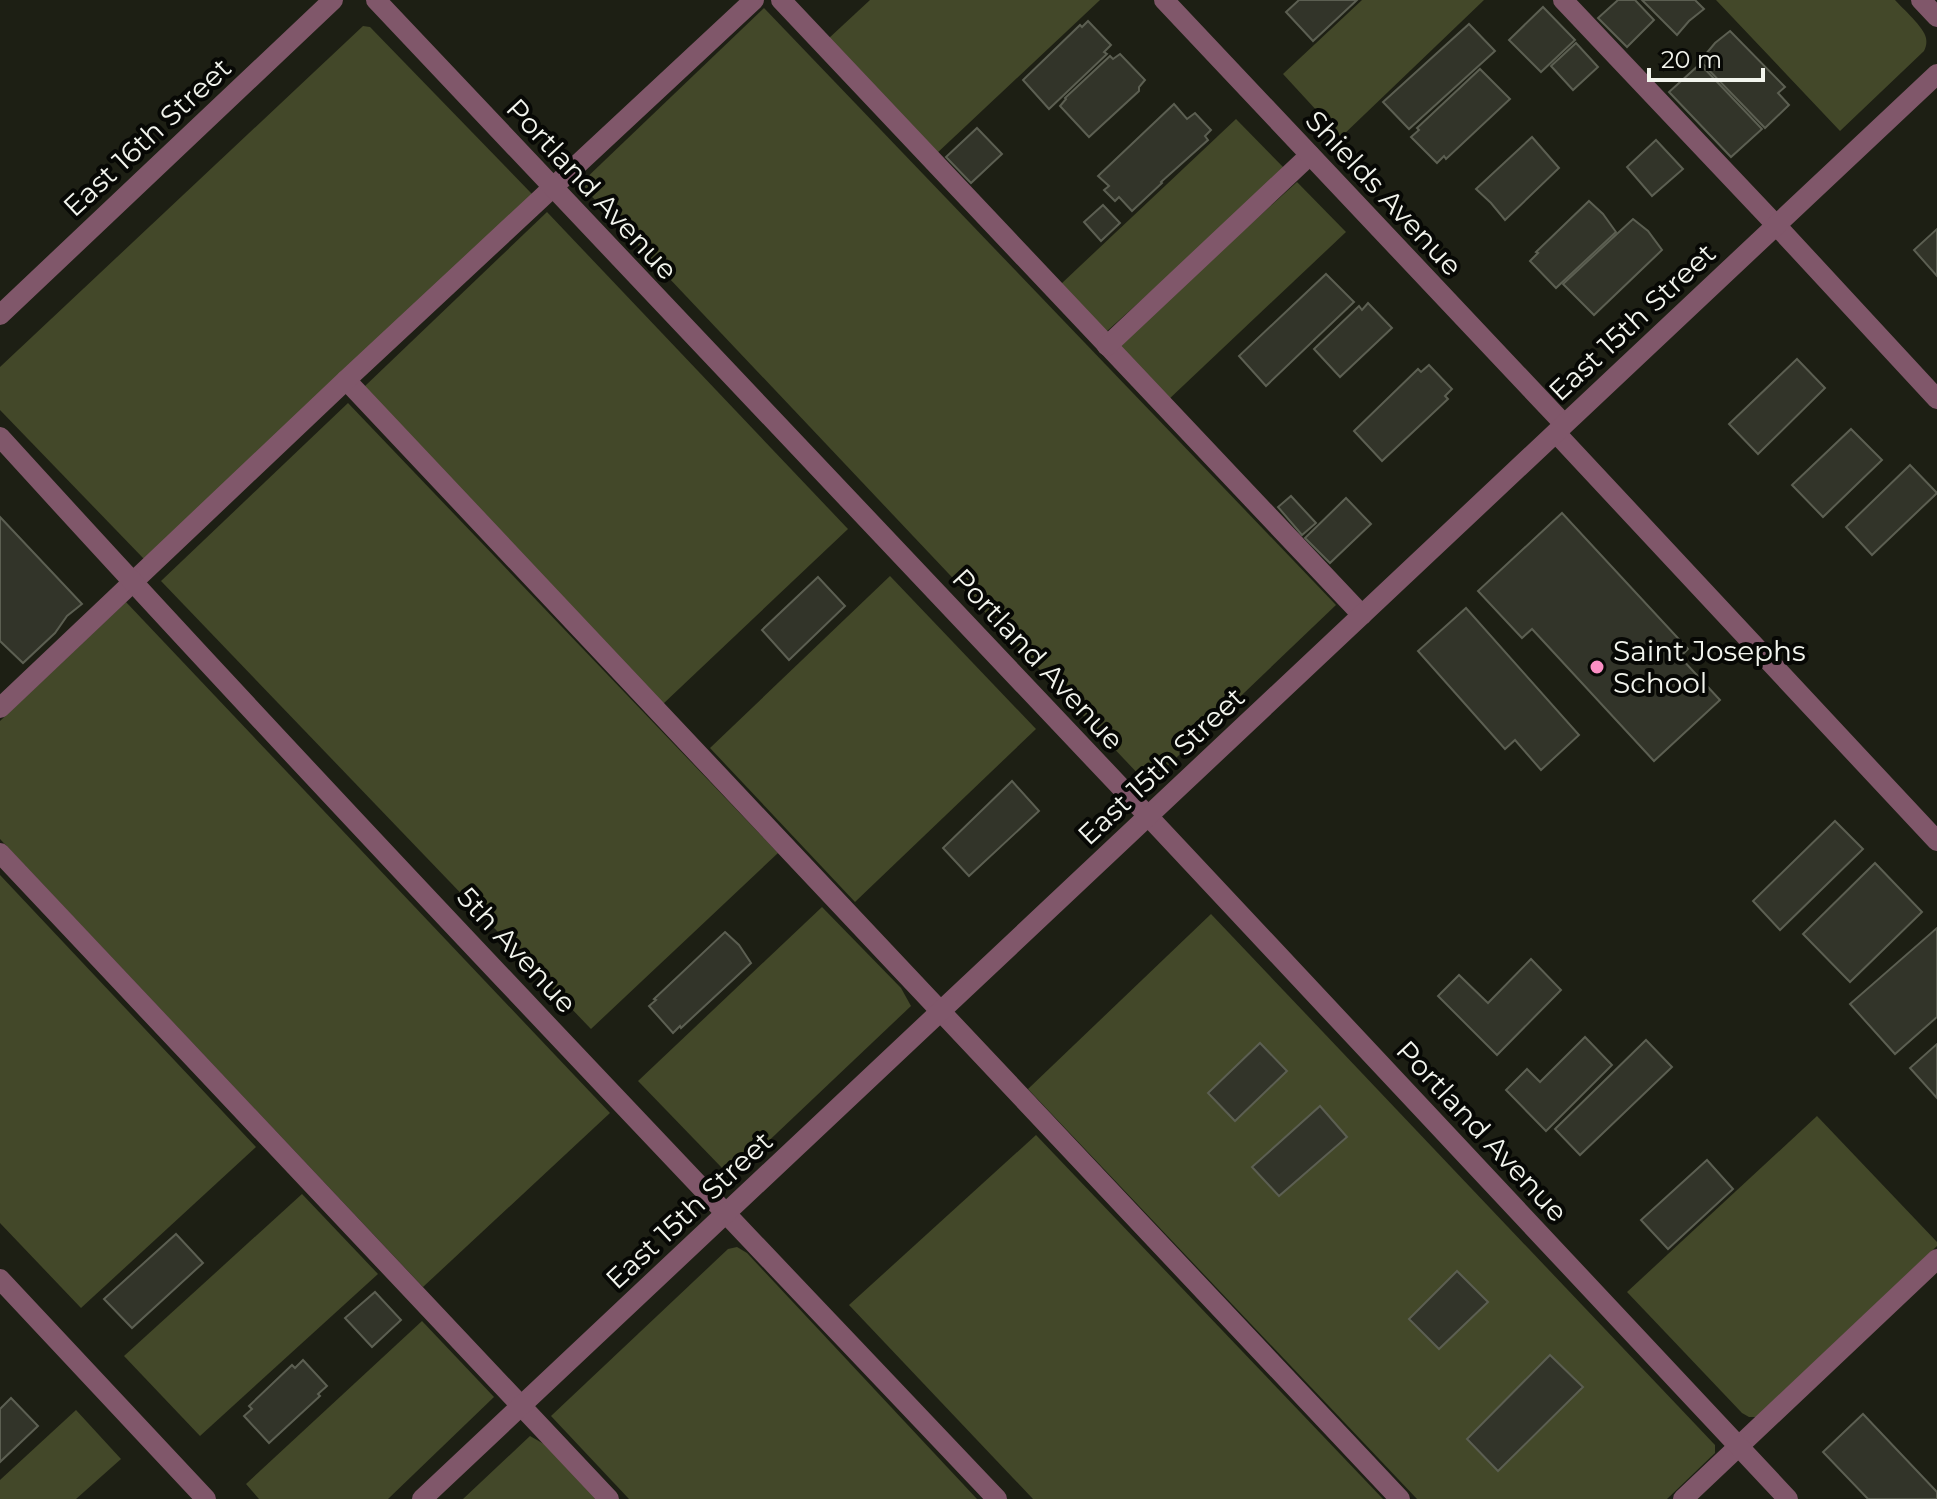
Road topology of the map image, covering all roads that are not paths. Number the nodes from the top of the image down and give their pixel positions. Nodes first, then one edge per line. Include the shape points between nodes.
1 (333, 0) edge
2 (376, 0) edge
3 (754, 0) edge
4 (781, 0) edge
5 (1164, 0) edge
6 (1921, 0) edge
7 (1575, 4) edge
8 (1937, 17) edge
9 (1937, 74) edge
10 (1310, 155) junction
11 (553, 187) junction
12 (1776, 225) junction
13 (0, 315) edge
14 (1107, 346) junction
15 (346, 380) junction
16 (1937, 399) edge
17 (1560, 428) junction
18 (0, 437) edge
19 (133, 583) junction
20 (1362, 615) junction
21 (0, 708) edge
22 (1148, 816) junction
23 (1937, 841) edge
24 (0, 853) edge
25 (941, 1011) junction
26 (726, 1213) junction
27 (1937, 1259) edge
28 (0, 1279) edge
29 (521, 1406) junction
30 (1739, 1445) junction
31 (206, 1499) edge
32 (422, 1499) edge
33 (609, 1499) edge
34 (997, 1499) edge
35 (1400, 1499) edge
36 (1683, 1499) edge
37 (1788, 1499) edge

1 - 13 street, East 16th Street
2 - 11 street, Portland Avenue
3 - 11 street
4 - 14 street
5 - 10 street, Shields Avenue
6 - 8 street
7 - 12 street
9 - 12 street, East 15th Street
10 - 14 street
10 - 17 street, Shields Avenue
11 - 15 street
11 - 22 street, Portland Avenue
12 - 16 street
12 - 17 street, East 15th Street
14 - 20 street
15 - 19 street
15 - 25 street
17 - 20 street, East 15th Street
17 - 23 street, Shields Avenue
18 - 19 street, 5th Avenue
19 - 21 street
19 - 26 street, 5th Avenue
20 - 22 street, East 15th Street
22 - 25 street, East 15th Street
22 - 30 street, Portland Avenue
24 - 29 street
25 - 26 street, East 15th Street
25 - 35 street
26 - 29 street, East 15th Street
26 - 34 street, 5th Avenue
27 - 30 street
28 - 31 street
29 - 32 street, East 15th Street
29 - 33 street
30 - 36 street
30 - 37 street, Portland Avenue

